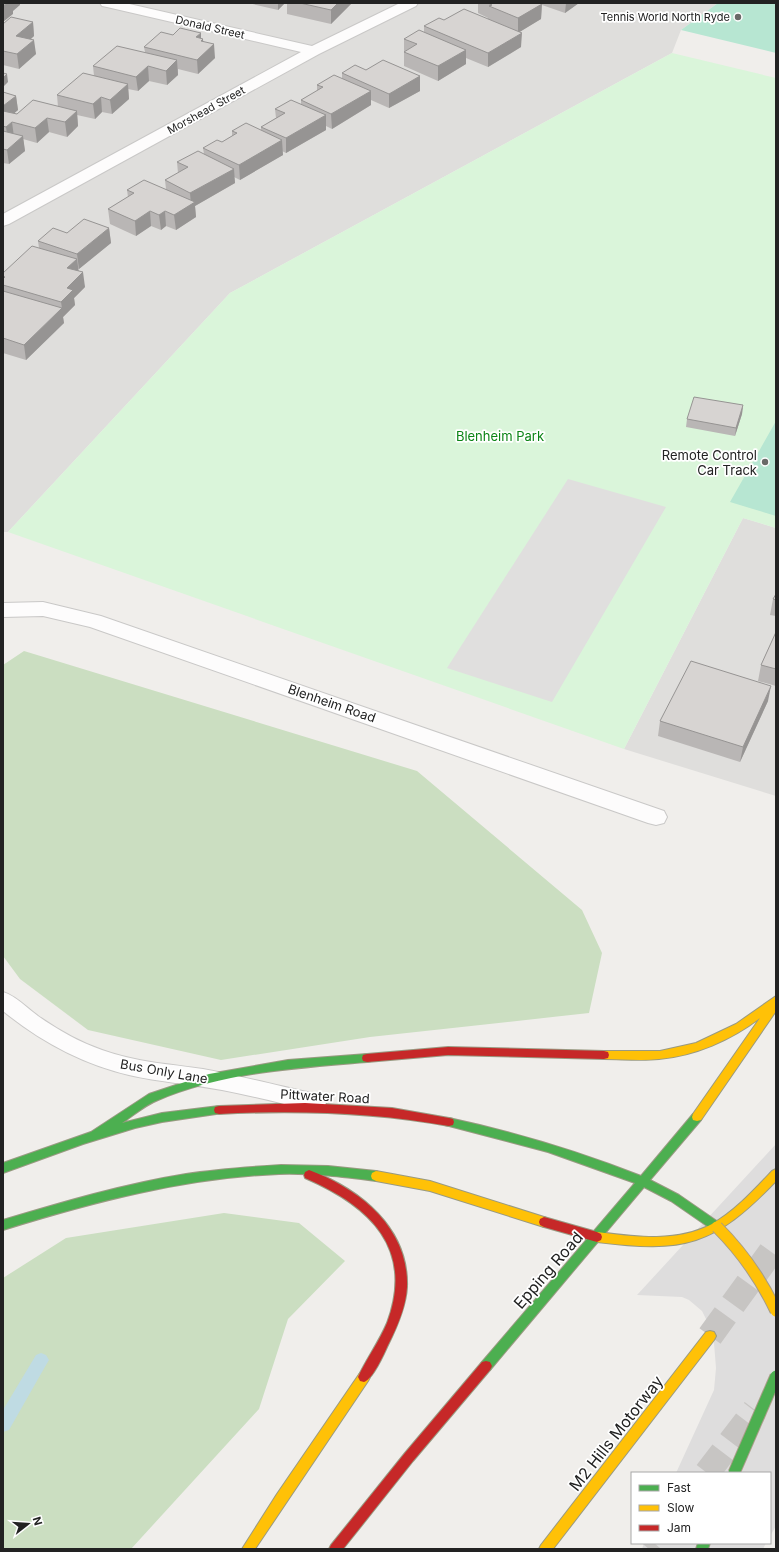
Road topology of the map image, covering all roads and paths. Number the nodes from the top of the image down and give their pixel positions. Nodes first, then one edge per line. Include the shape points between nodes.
1 (107, 3) edge
2 (411, 3) edge
3 (314, 51) junction
4 (3, 221) edge
5 (3, 610) edge
6 (656, 817) dead end
7 (3, 1000) edge
8 (776, 1000) edge
9 (776, 1003) edge
10 (209, 1078) junction
11 (339, 1108) junction
12 (94, 1136) junction
13 (3, 1168) edge
14 (281, 1169) junction
15 (776, 1174) edge
16 (644, 1182) junction
17 (3, 1224) edge
18 (717, 1227) junction
19 (597, 1237) junction
20 (776, 1311) edge
21 (710, 1336) tunnel mouth
22 (776, 1376) edge
23 (734, 1472) edge
24 (248, 1549) edge
25 (335, 1549) edge
26 (545, 1549) edge

1 - 3 street, Donald Street
2 - 3 street, Morshead Street
3 - 4 street, Morshead Street
5 - 6 street, Blenheim Road via 43,609 94,621
7 - 10 lane, Bus Only Lane via 47,1033 93,1056 128,1066
8 - 10 main road via 760,1014 721,1037 667,1054 448,1051 288,1064
9 - 16 main road, Epping Road via 692,1124
10 - 11 lane, Bus Only Lane
10 - 12 main road via 153,1098
11 - 12 main road, Pittwater Road via 268,1106 199,1110 151,1119
11 - 16 main road, Pittwater Road via 377,1111 482,1128 547,1146 610,1167
12 - 13 main road, Pittwater Road
14 - 17 main road via 227,1171 152,1182 80,1200
14 - 19 main road via 353,1172 406,1180 447,1190 562,1229
14 - 24 main road via 338,1186 372,1212 390,1238 400,1260 402,1278 392,1324 368,1372 271,1511
15 - 18 main road via 759,1194
16 - 18 main road, Pittwater Road via 675,1198
16 - 19 main road, Epping Road
18 - 19 main road via 687,1240 625,1241
18 - 20 main road, Pittwater Road, bridge via 732,1240 754,1267
19 - 25 main road, Epping Road via 409,1457
21 - 26 main road, M2 Hills Motorway
22 - 23 main road, bridge

